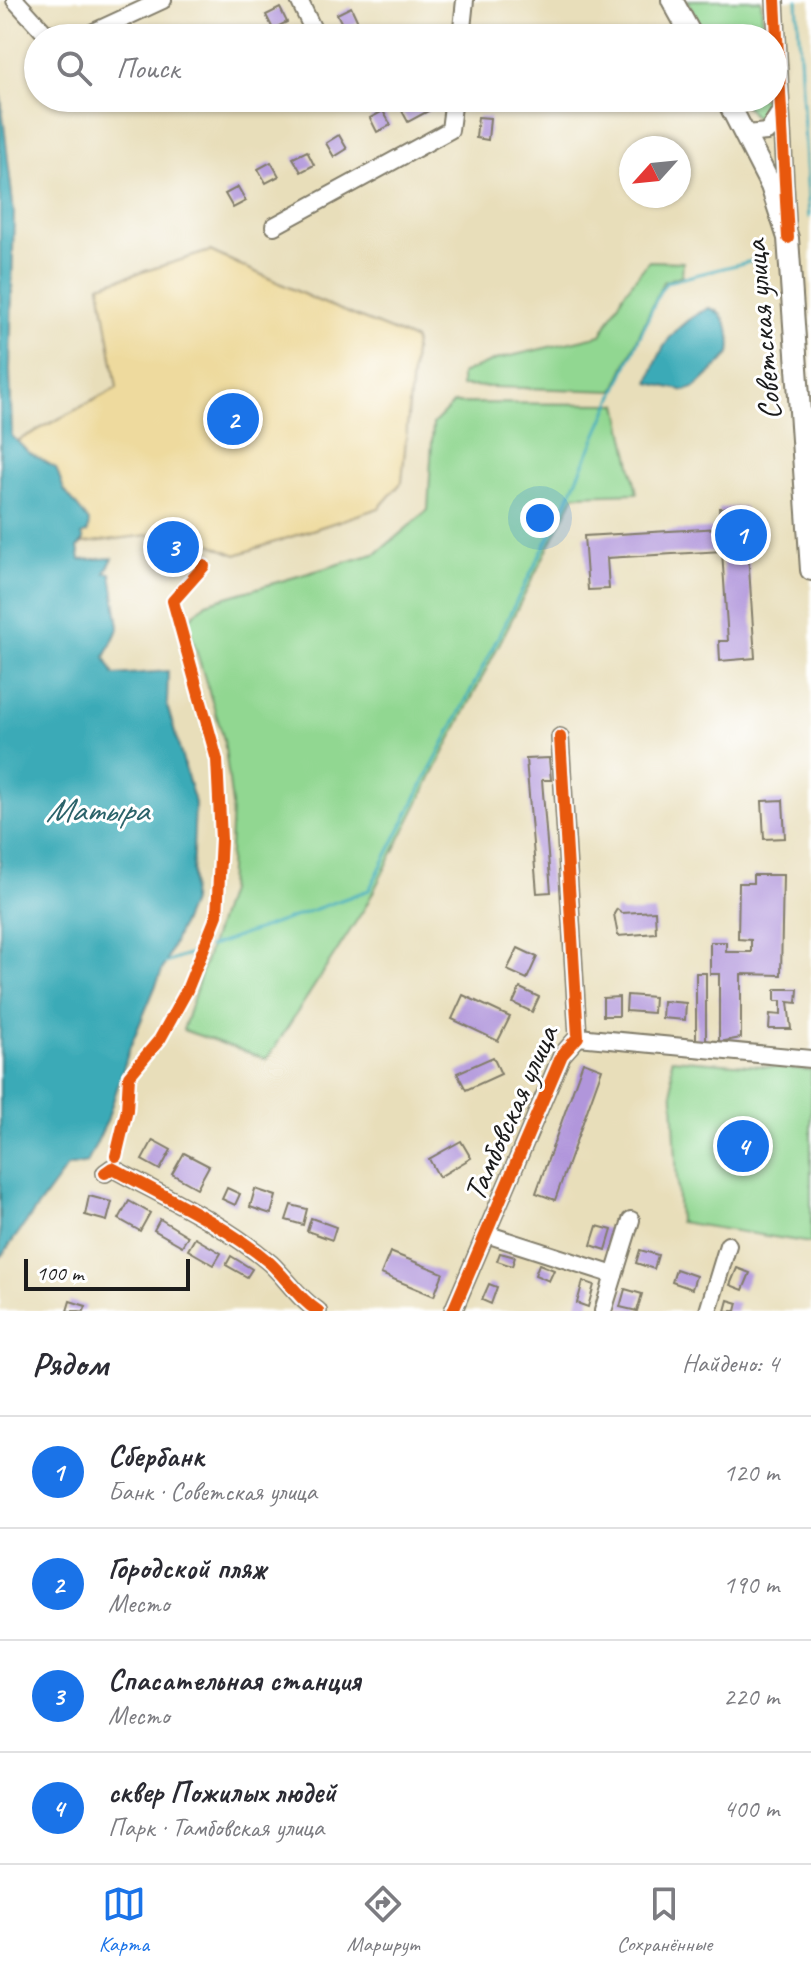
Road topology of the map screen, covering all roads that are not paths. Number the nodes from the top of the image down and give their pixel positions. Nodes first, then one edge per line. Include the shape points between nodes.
1 (15, 0) edge
2 (163, 0) edge
3 (299, 0) edge
4 (465, 0) edge
5 (672, 0) edge
6 (775, 0) edge
7 (37, 24) edge
8 (111, 24) edge
9 (310, 24) edge
10 (462, 24) edge
11 (685, 24) edge
12 (776, 24) edge
13 (452, 112) edge
14 (734, 112) edge
15 (780, 112) edge
16 (781, 112) edge
17 (746, 134) junction
18 (274, 226) dead end
19 (788, 238) junction
20 (808, 504) edge
21 (811, 570) edge
22 (560, 737) dead end
23 (578, 1037) junction
24 (811, 1059) edge
25 (105, 1173) dead end
26 (631, 1220) dead end
27 (486, 1234) junction
28 (728, 1245) dead end
29 (614, 1275) junction
30 (318, 1311) edge
31 (453, 1311) edge
32 (603, 1311) edge
33 (708, 1311) edge

1 - 7 street
2 - 8 street
3 - 9 street
4 - 10 street
5 - 11 main road
6 - 12 street
13 - 18 street via 450,130
14 - 17 main road, Советская улица
15 - 17 street via 767,132
16 - 19 street
17 - 19 main road, Советская улица
19 - 20 main road, Советская улица
20 - 21 main road, Советская улица
22 - 23 street, Тамбовская улица
23 - 24 street, Тамбовская улица
23 - 27 street, Тамбовская улица via 562,1055
25 - 30 street via 112,1168 212,1222 272,1265
26 - 29 street
27 - 29 street
27 - 31 street, Тамбовская улица
28 - 33 street
29 - 32 street

